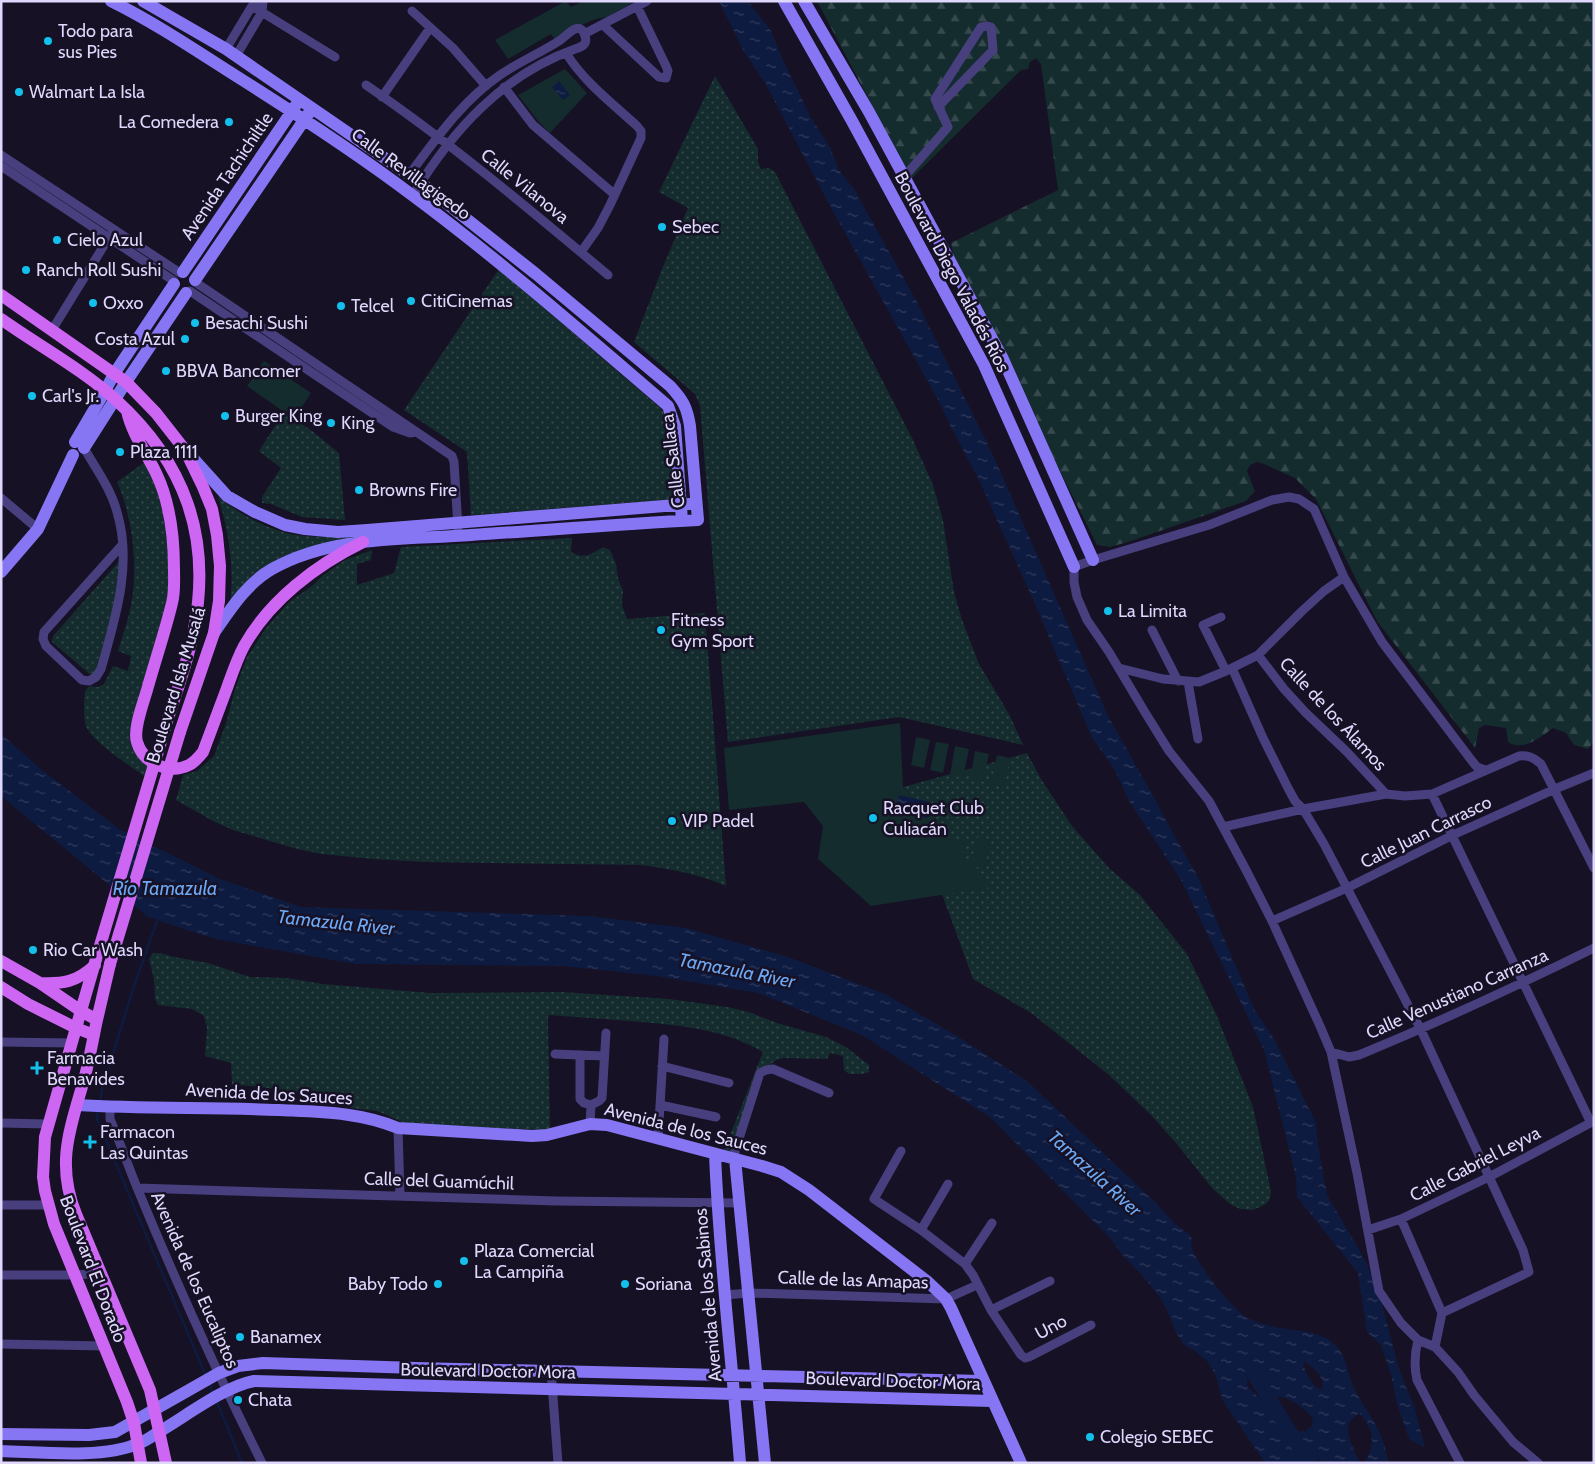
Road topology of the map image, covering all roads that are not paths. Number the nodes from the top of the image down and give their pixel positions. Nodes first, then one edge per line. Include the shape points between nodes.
1 (111, 1) edge
2 (143, 1) edge
3 (647, 1) edge
4 (784, 1) edge
5 (804, 1) edge
6 (258, 3) edge
7 (125, 4) edge
8 (637, 6) junction
9 (262, 12) junction
10 (412, 12) dead end
11 (603, 25) junction
12 (430, 28) junction
13 (584, 34) junction
14 (231, 52) junction
15 (566, 53) junction
16 (335, 57) dead end
17 (515, 65) junction
18 (521, 76) junction
19 (366, 85) dead end
20 (486, 86) junction
21 (504, 87) junction
22 (382, 97) junction
23 (301, 99) junction
24 (312, 107) junction
25 (938, 107) junction
26 (292, 112) junction
27 (304, 120) junction
28 (438, 137) junction
29 (448, 145) junction
30 (1, 155) edge
31 (1, 166) edge
32 (410, 175) junction
33 (904, 177) junction
34 (421, 183) junction
35 (614, 194) junction
36 (413, 196) junction
37 (111, 234) junction
38 (581, 252) junction
39 (608, 275) dead end
40 (178, 278) junction
41 (192, 287) junction
42 (1, 295) edge
43 (1, 319) edge
44 (52, 330) junction
45 (114, 374) junction
46 (126, 382) junction
47 (105, 391) junction
48 (682, 399) junction
49 (116, 400) junction
50 (668, 406) junction
51 (127, 411) junction
52 (80, 445) junction
53 (186, 450) junction
54 (73, 455) joint
55 (1, 498) edge
56 (697, 504) junction
57 (681, 505) junction
58 (682, 521) junction
59 (38, 529) junction
60 (458, 530) junction
61 (363, 542) junction
62 (122, 545) junction
63 (1093, 560) junction
64 (1074, 567) junction
65 (1, 572) edge
66 (1344, 577) junction
67 (1221, 617) dead end
68 (1152, 630) dead end
69 (214, 633) junction
70 (1258, 655) junction
71 (1119, 668) junction
72 (1229, 669) junction
73 (1178, 681) junction
74 (1188, 682) junction
75 (1198, 739) dead end
76 (1485, 770) junction
77 (1594, 772) edge
78 (1555, 789) junction
79 (1386, 794) junction
80 (1432, 794) junction
81 (1303, 809) junction
82 (1223, 827) junction
83 (1453, 836) junction
84 (1594, 868) edge
85 (1347, 888) junction
86 (1272, 921) junction
87 (1594, 948) edge
88 (1, 962) edge
89 (96, 962) junction
90 (40, 983) junction
91 (1524, 983) junction
92 (1, 987) edge
93 (81, 1011) junction
94 (98, 1020) junction
95 (76, 1028) junction
96 (1421, 1030) junction
97 (606, 1033) dead end
98 (94, 1035) junction
99 (664, 1039) dead end
100 (1, 1042) edge
101 (72, 1043) junction
102 (1331, 1052) junction
103 (555, 1054) dead end
104 (580, 1055) junction
105 (604, 1056) junction
106 (662, 1066) junction
107 (729, 1083) dead end
108 (828, 1093) dead end
109 (83, 1105) junction
110 (591, 1105) junction
111 (660, 1105) junction
112 (107, 1106) junction
113 (716, 1117) dead end
114 (1592, 1122) edge
115 (1, 1123) edge
116 (47, 1124) junction
117 (590, 1124) junction
118 (398, 1128) junction
119 (658, 1140) junction
120 (901, 1151) dead end
121 (715, 1154) junction
122 (735, 1160) junction
123 (1489, 1176) junction
124 (948, 1184) dead end
125 (137, 1188) junction
126 (400, 1196) junction
127 (740, 1203) junction
128 (717, 1204) junction
129 (1, 1205) edge
130 (48, 1205) junction
131 (1401, 1219) junction
132 (992, 1223) dead end
133 (920, 1230) junction
134 (1368, 1230) junction
135 (965, 1264) junction
136 (101, 1273) junction
137 (1, 1275) edge
138 (76, 1275) junction
139 (1050, 1281) dead end
140 (977, 1285) junction
141 (750, 1293) junction
142 (724, 1295) junction
143 (946, 1299) junction
144 (992, 1310) junction
145 (1442, 1313) junction
146 (1091, 1325) dead end
147 (1418, 1340) junction
148 (1, 1344) edge
149 (104, 1346) junction
150 (1435, 1347) junction
151 (551, 1371) junction
152 (217, 1374) junction
153 (732, 1374) junction
154 (756, 1375) junction
155 (983, 1381) junction
156 (553, 1390) junction
157 (225, 1392) junction
158 (734, 1394) junction
159 (758, 1394) junction
160 (992, 1401) junction
161 (155, 1410) junction
162 (134, 1423) junction
163 (160, 1431) junction
164 (1, 1434) edge
165 (138, 1444) junction
166 (1, 1451) edge
167 (141, 1463) edge
168 (166, 1463) edge
169 (262, 1463) edge
170 (558, 1463) edge
171 (740, 1463) edge
172 (765, 1463) edge
173 (1021, 1463) edge
174 (1460, 1463) edge
175 (1538, 1463) edge

1 - 7 street, Calle Revillagigedo
2 - 14 street, Calle Revillagigedo
3 - 8 street
4 - 64 street, Boulevard Diego Valadés Ríos via 984,366
5 - 33 street, Boulevard Diego Valadés Ríos
6 - 9 street
6 - 14 street
7 - 26 street, Calle Revillagigedo
8 - 11 street
8 - 11 street via 666,66 666,78 659,77
9 - 14 street
9 - 16 street
10 - 12 street
11 - 13 street
12 - 20 street via 453,48
12 - 22 street
13 - 15 street via 586,39 582,48
13 - 17 street via 574,29 562,40
14 - 23 street, Calle Revillagigedo
15 - 18 street
15 - 35 street via 595,88 641,131 641,138
17 - 18 street
17 - 20 street
18 - 21 street
19 - 22 street, Calle Vilanova
20 - 28 street
21 - 29 street via 476,112
21 - 35 street via 533,125
22 - 28 street, Calle Vilanova
23 - 24 street, Calle Revillagigedo
23 - 26 street, Avenida Tachichiltle
24 - 27 street, Avenida Tachichiltle
24 - 32 street, Calle Revillagigedo
25 - 25 street via 935,100 981,27 991,27 993,50
25 - 33 street via 948,127
26 - 27 street, Calle Revillagigedo
26 - 40 street, Avenida Tachichiltle
27 - 36 street, Calle Revillagigedo
27 - 41 street, Avenida Tachichiltle
28 - 29 street, Calle Vilanova
28 - 32 street
29 - 34 street
29 - 38 street, Calle Vilanova
30 - 37 street
31 - 37 street
32 - 34 street, Calle Revillagigedo
33 - 63 street, Boulevard Diego Valadés Ríos via 1002,357
34 - 36 street
34 - 48 street, Calle Revillagigedo via 536,274
35 - 38 street via 598,228
36 - 50 street, Calle Revillagigedo via 487,253
37 - 40 street
37 - 44 street
38 - 39 street, Calle Vilanova
40 - 41 street via 189,273
40 - 41 street via 177,290
40 - 45 street, Avenida Tachichiltle
41 - 46 street, Avenida Tachichiltle
41 - 60 street via 452,456
42 - 44 main road, Boulevard Isla Musalá
43 - 47 main road, Boulevard Isla Musalá
44 - 45 main road, Boulevard Isla Musalá
45 - 46 main road, Boulevard Isla Musalá
45 - 47 street, Avenida Tachichiltle
46 - 49 street, Avenida Tachichiltle
46 - 53 main road, Boulevard Isla Musalá
47 - 49 main road, Boulevard Isla Musalá
47 - 52 street, Avenida Tachichiltle
48 - 50 street
48 - 56 street, Calle Sallaca via 690,426
49 - 51 main road, Boulevard Isla Musalá
49 - 52 street, Avenida Tachichiltle
50 - 57 street, Calle Sallaca via 675,426
51 - 61 main road via 130,425 162,488 173,540 173,596 136,737 144,754 153,763 174,769 194,762 203,752 236,662 264,616 297,584 337,555
51 - 89 main road, Boulevard Isla Musalá, bridge via 164,455 188,503 199,552 198,596 194,629
52 - 54 street, Avenida Tachichiltle
52 - 62 street via 110,493 121,529
53 - 60 street via 227,496 285,525 338,532
53 - 69 main road, Boulevard Isla Musalá via 212,509 217,535 219,601
54 - 59 street, Avenida Tachichiltle
55 - 59 street
56 - 57 street
56 - 58 street, Calle Sallaca via 698,520
57 - 58 street, Calle Sallaca
57 - 60 street
58 - 60 street
59 - 65 street, Avenida Tachichiltle
60 - 61 street
61 - 69 street via 328,547 270,570 249,588
62 - 62 street via 117,612 101,670 89,681 82,680 46,646 44,632
63 - 64 street
63 - 66 street via 1209,525 1272,500 1290,497 1314,509
64 - 71 street via 1077,597 1087,620
66 - 70 street via 1301,612
66 - 76 street via 1382,642 1472,761
67 - 72 street via 1203,625
68 - 73 street
69 - 94 main road, Boulevard Isla Musalá, bridge via 180,732 110,964
70 - 72 street
70 - 79 street, Calle de los Álamos via 1289,695
71 - 73 street
71 - 82 street via 1169,751 1209,801
72 - 74 street via 1199,682
72 - 81 street via 1295,801
73 - 74 street
74 - 75 street
76 - 78 street via 1519,756 1530,756 1541,764
76 - 80 street
77 - 78 street, Calle Juan Carrasco
78 - 83 street, Calle Juan Carrasco
78 - 84 street
79 - 80 street
79 - 81 street
80 - 83 street
81 - 82 street
81 - 85 street
82 - 86 street
83 - 85 street, Calle Juan Carrasco
83 - 91 street
85 - 86 street, Calle Juan Carrasco
85 - 96 street
86 - 102 street
87 - 91 street, Calle Venustiano Carranza
88 - 90 main road
89 - 90 main road via 75,980
89 - 93 main road, Boulevard Isla Musalá
90 - 93 main road
91 - 96 street, Calle Venustiano Carranza
91 - 114 street
92 - 95 main road
93 - 94 main road
93 - 95 main road, Boulevard Isla Musalá
94 - 98 main road, Boulevard El Dorado
95 - 98 main road
95 - 101 main road, Boulevard El Dorado
96 - 102 street, Calle Venustiano Carranza via 1359,1055 1349,1057
96 - 123 street
97 - 105 street
98 - 109 main road, Boulevard El Dorado
99 - 106 street
100 - 101 street
101 - 116 main road, Boulevard El Dorado
102 - 134 street
103 - 104 street
104 - 105 street
104 - 110 street via 580,1098
105 - 110 street via 602,1098
106 - 107 street
106 - 111 street
108 - 122 street via 773,1069 760,1073 735,1150
109 - 112 street, Avenida de los Sauces
109 - 136 main road, Boulevard El Dorado via 67,1144 66,1176 70,1199
110 - 117 street
111 - 113 street
111 - 119 street
112 - 118 street, Avenida de los Sauces via 340,1113 381,1121
112 - 125 street, Avenida de los Eucaliptos
114 - 123 street, Calle Gabriel Leyva
115 - 116 street
116 - 130 main road, Boulevard El Dorado via 43,1177
117 - 118 street, Avenida de los Sauces via 532,1136
117 - 119 street, Avenida de los Sauces via 607,1125
118 - 126 street
119 - 121 street, Avenida de los Sauces
120 - 133 street via 874,1199
121 - 122 street, Avenida de los Sauces
121 - 128 street, Avenida de los Sabinos
122 - 127 street
122 - 143 street, Avenida de los Sauces via 781,1172 794,1180
123 - 131 street, Calle Gabriel Leyva
123 - 145 street via 1523,1250 1529,1272
124 - 133 street
125 - 126 street, Calle del Guamúchil
125 - 152 street, Avenida de los Eucaliptos
126 - 128 street, Calle del Guamúchil
127 - 128 street, Calle del Guamúchil
127 - 141 street
128 - 142 street, Avenida de los Sabinos
129 - 130 street
130 - 138 main road, Boulevard El Dorado
131 - 134 street, Calle Gabriel Leyva
131 - 145 street
132 - 135 street
133 - 135 street
134 - 147 street via 1379,1291 1401,1323
135 - 140 street
136 - 138 street
136 - 161 main road, Boulevard El Dorado via 150,1390
137 - 138 street
138 - 149 main road, Boulevard El Dorado
139 - 144 street
140 - 143 street, Calle de las Amapas
140 - 144 street
141 - 142 street, Calle de las Amapas
141 - 143 street, Calle de las Amapas
141 - 154 street
142 - 153 street, Avenida de los Sabinos
143 - 155 street, Avenida de los Sauces
144 - 146 street, Uno via 1025,1358
145 - 150 street
147 - 150 street
147 - 174 street via 1417,1380
148 - 149 street
149 - 162 main road, Boulevard El Dorado
150 - 175 street via 1513,1442
151 - 152 street, Boulevard Doctor Mora via 263,1363 238,1366
151 - 153 street, Boulevard Doctor Mora
151 - 156 street
152 - 157 street, Avenida de los Eucaliptos
152 - 161 street, Boulevard Doctor Mora
153 - 154 street, Boulevard Doctor Mora
153 - 158 street, Avenida de los Sabinos
154 - 155 street, Boulevard Doctor Mora
154 - 159 street
155 - 160 street, Avenida de los Sauces
156 - 157 street, Boulevard Doctor Mora via 263,1381 244,1383
156 - 158 street, Boulevard Doctor Mora
156 - 170 street
157 - 163 street, Boulevard Doctor Mora
157 - 169 street, Avenida de los Eucaliptos
158 - 159 street, Boulevard Doctor Mora
158 - 171 street, Avenida de los Sabinos
159 - 160 street, Boulevard Doctor Mora
159 - 172 street
160 - 173 street, Avenida de los Sauces
161 - 162 street, Boulevard Doctor Mora
161 - 163 main road, Boulevard El Dorado
162 - 164 street, Boulevard Doctor Mora via 116,1432 89,1435
162 - 165 main road, Boulevard El Dorado
163 - 165 street, Boulevard Doctor Mora
163 - 168 main road, Boulevard El Dorado
165 - 166 street, Boulevard Doctor Mora via 115,1451 87,1453
165 - 167 main road, Boulevard El Dorado

